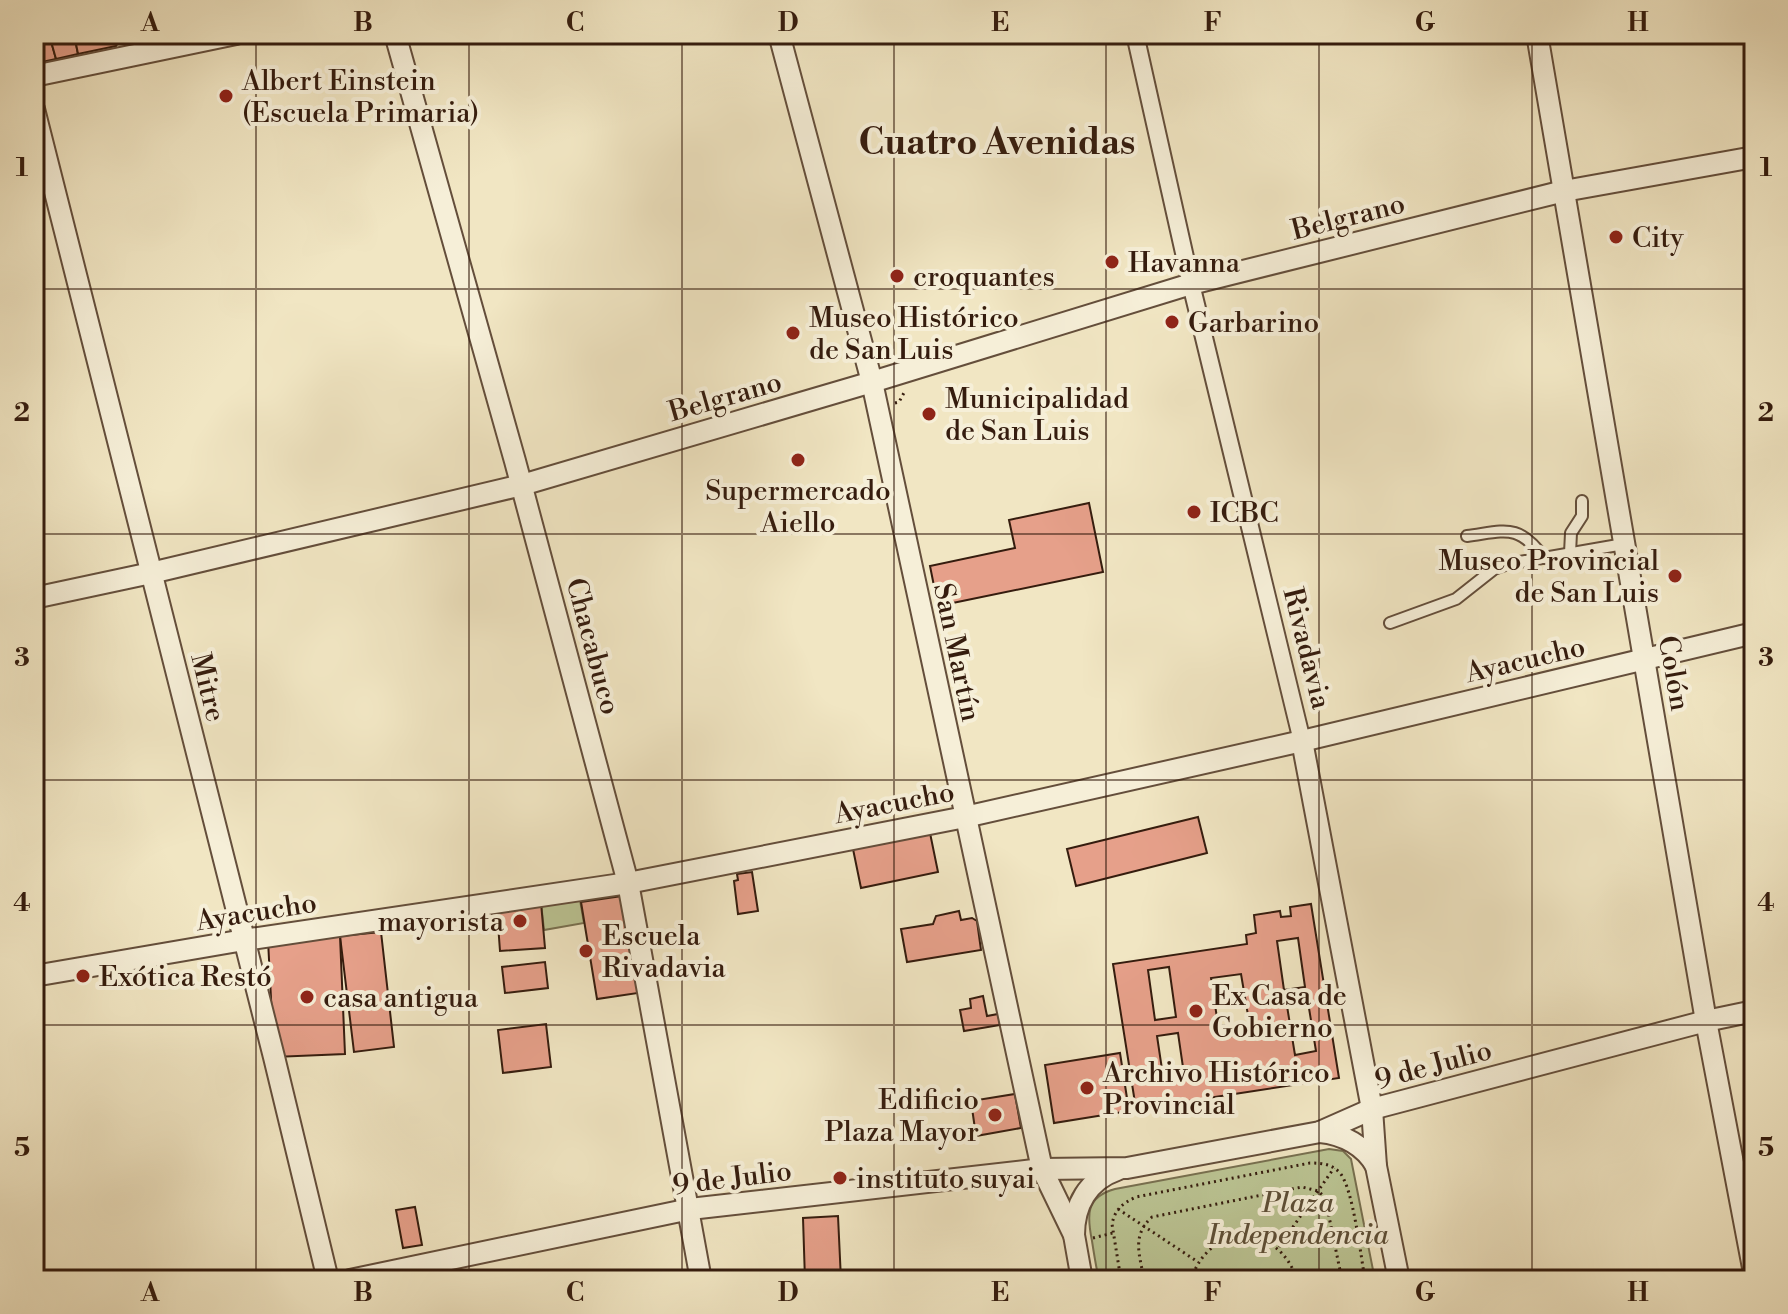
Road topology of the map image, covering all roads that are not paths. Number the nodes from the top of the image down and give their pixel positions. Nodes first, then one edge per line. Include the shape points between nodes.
1 (236, 34) edge
2 (395, 34) edge
3 (779, 34) edge
4 (1135, 34) edge
5 (1537, 34) edge
6 (34, 76) edge
7 (34, 109) edge
8 (1754, 157) edge
9 (1564, 191) junction
10 (1191, 284) junction
11 (872, 382) junction
12 (522, 485) junction
13 (1582, 501) dead end
14 (1467, 536) dead end
15 (1624, 544) junction
16 (1570, 553) junction
17 (1544, 558) junction
18 (151, 573) junction
19 (34, 598) edge
20 (1390, 623) dead end
21 (1754, 633) edge
22 (1644, 660) junction
23 (1302, 741) junction
24 (965, 817) junction
25 (628, 883) junction
26 (244, 940) junction
27 (34, 976) edge
28 (1754, 1011) edge
29 (1706, 1021) junction
30 (1372, 1109) junction
31 (1320, 1132) junction
32 (1376, 1166) junction
33 (1127, 1168) junction
34 (1042, 1169) junction
35 (690, 1209) junction
36 (1074, 1235) junction
37 (1754, 1273) edge
38 (328, 1280) edge
39 (350, 1280) edge
40 (701, 1280) edge
41 (1082, 1280) edge
42 (1399, 1280) edge

1 - 6 street
2 - 12 street, Chacabuco
3 - 11 street, San Martín
4 - 10 street, Rivadavia
5 - 9 street, Colón
7 - 18 street, Mitre
8 - 9 street, Belgrano
9 - 10 street, Belgrano
9 - 15 street, Colón
10 - 11 street, Belgrano
10 - 23 street, Rivadavia
11 - 12 street, Belgrano
11 - 24 street, San Martín
12 - 18 street, Belgrano
12 - 25 street, Chacabuco
13 - 16 lane
14 - 17 lane via 1517,533 1534,543
15 - 16 lane
15 - 22 street, Colón
16 - 17 lane
17 - 20 lane via 1494,569 1456,599
18 - 19 street, Belgrano
18 - 26 street, Mitre
21 - 22 street, Ayacucho
22 - 23 street, Ayacucho
22 - 29 street, Colón
23 - 24 street, Ayacucho
23 - 30 street, Rivadavia
24 - 25 street, Ayacucho
24 - 34 street, San Martín
25 - 26 street, Ayacucho
25 - 35 street, Chacabuco
26 - 27 street, Ayacucho
26 - 38 street, Mitre
28 - 29 street, 9 de Julio
29 - 30 street, 9 de Julio
29 - 37 street, Colón
30 - 31 street, 9 de Julio
30 - 32 street, Rivadavia
31 - 32 street via 1354,1143
31 - 33 street, 9 de Julio
32 - 42 street, Rivadavia
33 - 34 street, 9 de Julio
33 - 36 street, 9 de Julio via 1107,1174 1082,1197
34 - 35 street, 9 de Julio
34 - 36 street, San Martín
35 - 39 street, 9 de Julio
35 - 40 street, Chacabuco
36 - 41 street, San Martín

